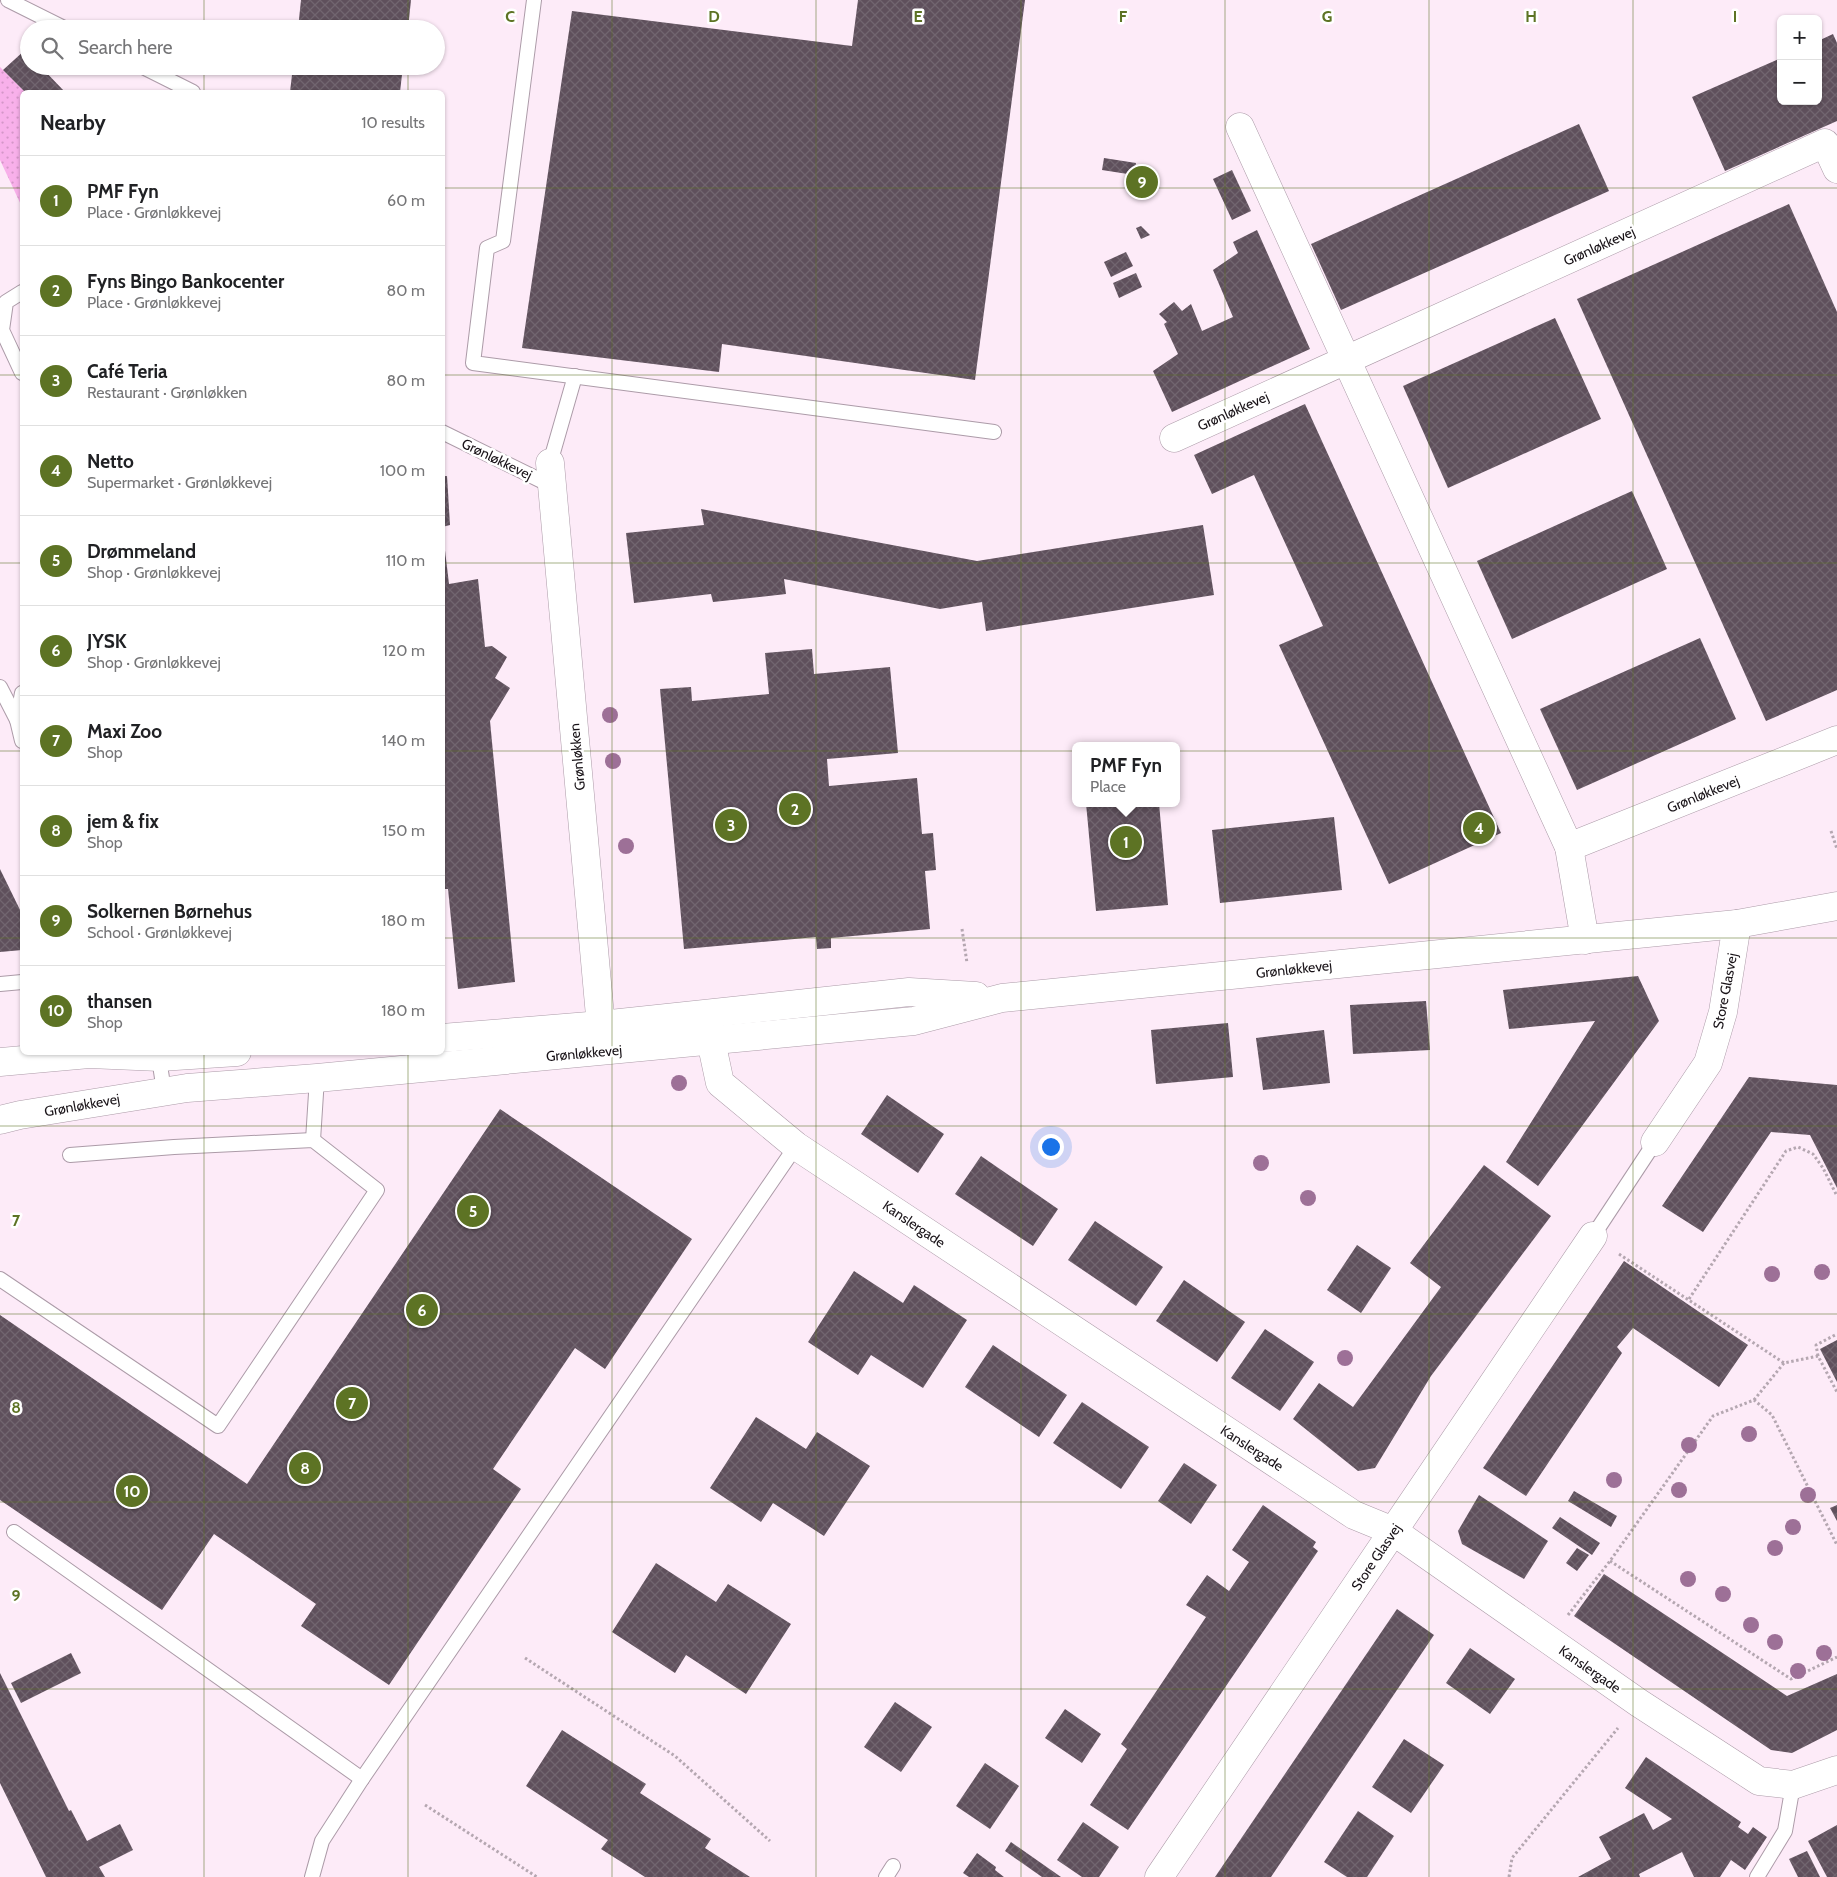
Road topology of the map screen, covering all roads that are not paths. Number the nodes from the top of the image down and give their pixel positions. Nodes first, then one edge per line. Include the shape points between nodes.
1 (8, 0) edge
2 (534, 0) edge
3 (48, 20) edge
4 (159, 75) edge
5 (189, 90) edge
6 (1240, 127) dead end
7 (1837, 169) edge
8 (20, 293) edge
9 (1, 328) edge
10 (1346, 360) junction
11 (20, 368) edge
12 (575, 376) junction
13 (994, 432) dead end
14 (445, 433) edge
15 (1174, 438) dead end
16 (551, 474) junction
17 (0, 688) edge
18 (20, 704) edge
19 (17, 720) junction
20 (20, 733) edge
21 (1837, 740) edge
22 (1569, 847) junction
23 (1837, 906) edge
24 (1737, 924) junction
25 (1585, 940) junction
26 (20, 982) edge
27 (0, 984) edge
28 (1002, 998) junction
29 (445, 1038) edge
30 (602, 1038) junction
31 (711, 1041) junction
32 (78, 1055) edge
33 (86, 1055) edge
34 (159, 1055) edge
35 (0, 1062) edge
36 (317, 1078) junction
37 (0, 1080) edge
38 (164, 1091) junction
39 (0, 1120) edge
40 (313, 1140) junction
41 (1655, 1142) joint
42 (796, 1146) junction
43 (70, 1155) dead end
44 (1593, 1236) joint
45 (0, 1279) edge
46 (1393, 1531) junction
47 (14, 1532) dead end
48 (1837, 1770) edge
49 (362, 1779) junction
50 (1793, 1785) junction
51 (312, 1877) edge
52 (1159, 1877) edge
53 (1757, 1877) edge

1 - 3 lane
2 - 12 lane via 503,241 486,248 473,363
4 - 5 lane
6 - 10 street
7 - 10 street, Grønløkkevej via 1825,143
8 - 9 lane via 6,302
9 - 11 lane
10 - 15 street, Grønløkkevej
10 - 22 street
12 - 13 lane
12 - 16 lane
14 - 16 lane, Grønløkkevej
16 - 30 street, Grønløkken
17 - 19 lane
18 - 19 lane
19 - 20 lane
21 - 22 street, Grønløkkevej
22 - 25 street
23 - 24 street
24 - 25 street, Grønløkkevej
24 - 41 street, Store Glasvej via 1723,1012 1708,1063
25 - 28 street, Grønløkkevej
26 - 27 lane
28 - 30 street, Grønløkkevej via 909,992
28 - 31 street, Grønløkkevej via 914,1021
29 - 30 street, Grønløkkevej
30 - 31 street, Grønløkkevej
30 - 36 street, Grønløkkevej
31 - 42 street, Kanslergade via 720,1083
32 - 35 street
33 - 37 street
34 - 38 lane
36 - 38 street, Grønløkkevej
36 - 40 lane
38 - 39 street, Grønløkkevej
40 - 43 lane
40 - 45 lane via 377,1190 218,1426
41 - 44 lane
42 - 46 street, Kanslergade via 1354,1515
42 - 49 lane
44 - 46 street, Store Glasvej
46 - 50 street, Kanslergade via 1639,1703 1759,1781
46 - 52 street, Store Glasvej
47 - 49 lane
48 - 50 street, Kanslergade
49 - 51 lane via 322,1841
50 - 53 lane via 1785,1831

